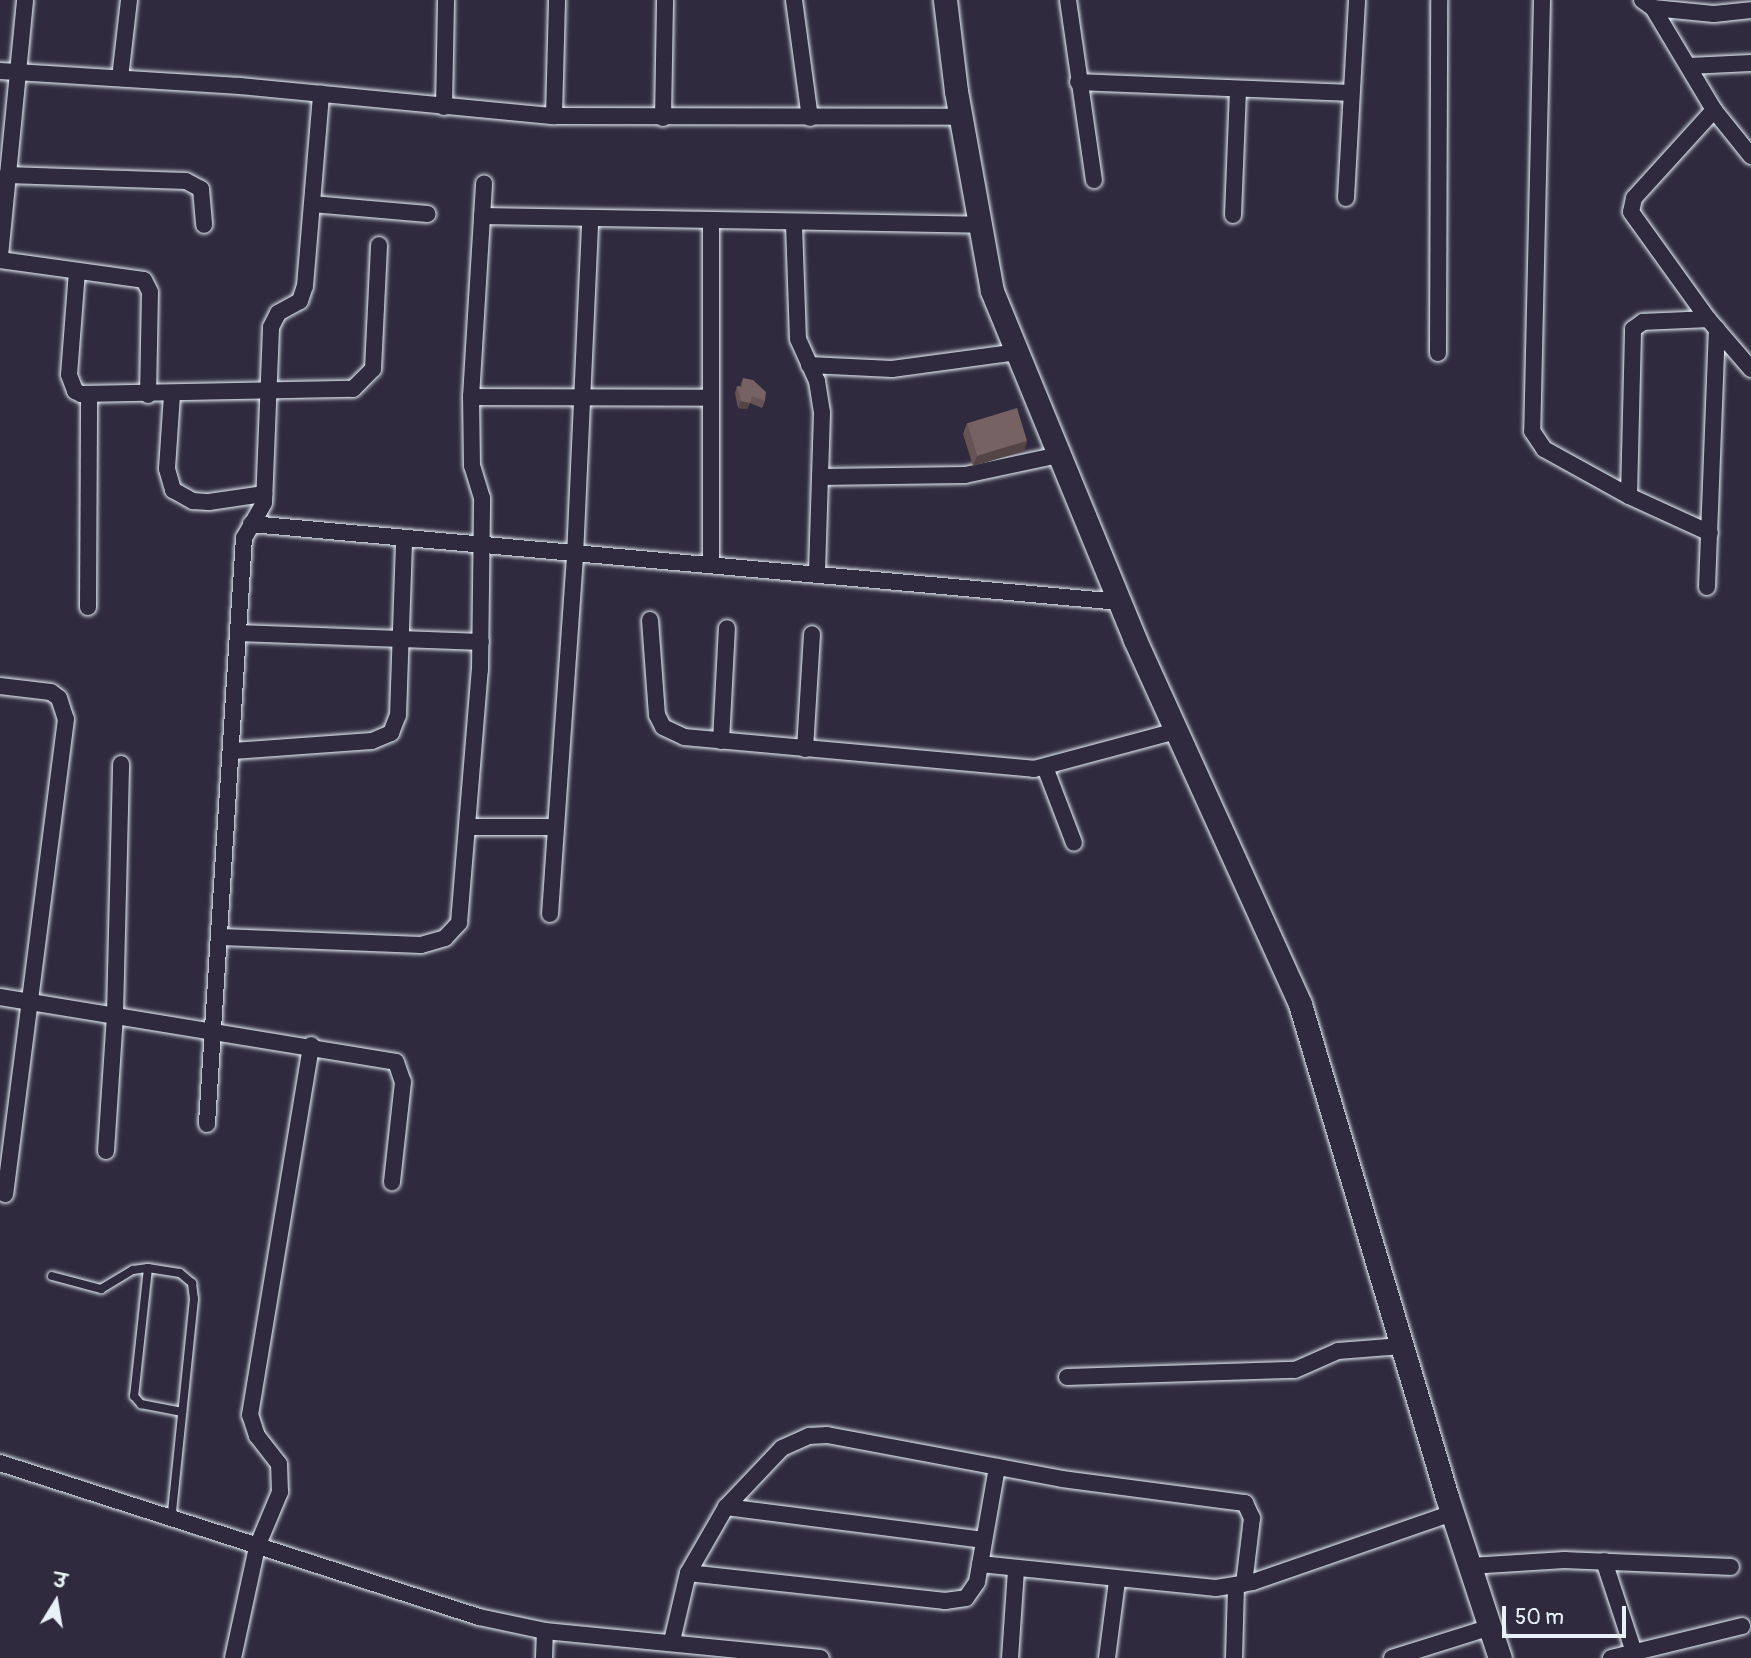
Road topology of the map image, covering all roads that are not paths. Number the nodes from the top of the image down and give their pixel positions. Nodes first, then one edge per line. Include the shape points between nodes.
1 (24, 0) edge
2 (129, 0) edge
3 (446, 0) edge
4 (557, 0) edge
5 (665, 0) edge
6 (793, 0) edge
7 (944, 0) edge
8 (1068, 0) edge
9 (1357, 0) edge
10 (1438, 0) edge
11 (1542, 0) edge
12 (1647, 4) edge
13 (1713, 7) edge
14 (1751, 10) edge
15 (1751, 63) edge
16 (1689, 66) junction
17 (8, 71) edge
18 (120, 78) junction
19 (1078, 82) junction
20 (1238, 89) junction
21 (1351, 93) junction
22 (321, 94) junction
23 (444, 107) junction
24 (1714, 110) junction
25 (554, 116) junction
26 (960, 117) junction
27 (663, 118) junction
28 (810, 118) junction
29 (1751, 156) edge
30 (7, 175) junction
31 (1094, 180) dead end
32 (484, 183) dead end
33 (1346, 198) dead end
34 (312, 204) junction
35 (428, 214) dead end
36 (1233, 215) dead end
37 (482, 216) junction
38 (590, 220) junction
39 (711, 223) junction
40 (204, 225) dead end
41 (794, 225) junction
42 (980, 225) junction
43 (379, 245) dead end
44 (0, 258) edge
45 (77, 271) junction
46 (1713, 324) junction
47 (1017, 352) junction
48 (1437, 353) dead end
49 (809, 365) junction
50 (1751, 369) edge
51 (268, 394) junction
52 (148, 395) junction
53 (172, 395) junction
54 (89, 396) junction
55 (471, 397) junction
56 (582, 397) junction
57 (709, 398) junction
58 (1059, 455) junction
59 (820, 477) junction
60 (264, 494) junction
61 (1629, 496) junction
62 (251, 524) junction
63 (1710, 533) junction
64 (404, 539) junction
65 (482, 546) junction
66 (575, 556) junction
67 (710, 565) junction
68 (817, 572) junction
69 (1707, 587) dead end
70 (1120, 602) junction
71 (88, 607) dead end
72 (650, 621) dead end
73 (727, 628) dead end
74 (239, 633) junction
75 (812, 634) dead end
76 (401, 640) junction
77 (481, 642) junction
78 (0, 686) edge
79 (1176, 731) junction
80 (721, 741) junction
81 (805, 748) junction
82 (233, 751) junction
83 (121, 764) dead end
84 (1045, 767) junction
85 (470, 827) junction
86 (556, 827) junction
87 (1074, 843) dead end
88 (550, 914) dead end
89 (221, 937) junction
90 (0, 997) edge
91 (30, 1001) junction
92 (115, 1014) junction
93 (215, 1030) junction
94 (311, 1045) junction
95 (208, 1124) dead end
96 (106, 1151) dead end
97 (392, 1182) dead end
98 (5, 1194) dead end
99 (148, 1268) junction
100 (52, 1276) dead end
101 (1402, 1346) junction
102 (1067, 1377) dead end
103 (182, 1412) junction
104 (0, 1463) edge
105 (996, 1467) junction
106 (726, 1507) junction
107 (1452, 1513) junction
108 (171, 1520) junction
109 (984, 1539) junction
110 (257, 1546) junction
111 (1604, 1561) junction
112 (980, 1564) junction
113 (1470, 1566) junction
114 (1731, 1567) dead end
115 (1016, 1570) junction
116 (688, 1573) junction
117 (1117, 1581) junction
118 (1240, 1585) junction
119 (1742, 1626) dead end
120 (1491, 1627) junction
121 (544, 1630) junction
122 (672, 1641) junction
123 (1634, 1652) junction
124 (233, 1658) edge
125 (544, 1658) edge
126 (819, 1658) edge
127 (1010, 1658) edge
128 (1107, 1658) edge
129 (1234, 1658) edge
130 (1392, 1658) edge
131 (1500, 1658) edge
132 (1611, 1658) edge

1 - 17 street
2 - 18 street
3 - 23 street
4 - 25 street
5 - 27 street
6 - 28 street
7 - 26 street
8 - 19 street
9 - 21 street
10 - 48 street
11 - 61 street via 1532,431 1544,449
12 - 13 street
12 - 16 street
13 - 14 street
15 - 16 street
16 - 24 street
17 - 18 street
17 - 30 street
18 - 22 street
19 - 20 street
19 - 31 street
20 - 21 street
20 - 36 street
21 - 33 street
22 - 23 street
22 - 34 street
23 - 25 street
24 - 29 street
24 - 46 street via 1634,198 1631,212
25 - 27 street
26 - 28 street
26 - 42 street
27 - 28 street
30 - 40 street via 186,181 201,190
30 - 44 street
32 - 37 street
34 - 35 street
34 - 51 street via 303,295 278,313 271,327
37 - 38 street
37 - 55 street
38 - 39 street
38 - 56 street
39 - 41 street
39 - 57 street
41 - 42 street
41 - 49 street via 798,339
42 - 47 street via 992,291
43 - 51 street via 369,378 353,389
44 - 45 street
45 - 52 street via 136,276 148,284
45 - 54 street via 69,376 75,391
46 - 50 street
46 - 61 street via 1643,322 1633,329
46 - 63 street
47 - 49 street via 892,369
47 - 58 street
49 - 59 street via 817,381 822,413
51 - 53 street
51 - 60 street
52 - 53 street
52 - 54 street
53 - 60 street via 167,469 173,491 193,501 209,502
54 - 71 street
55 - 56 street
55 - 65 street via 471,452 481,486
56 - 57 street
56 - 66 street
57 - 67 street
58 - 59 street via 965,475
58 - 70 street
59 - 68 street
60 - 62 street via 262,512
61 - 63 street
62 - 64 street
62 - 74 street via 244,538
63 - 69 street
64 - 65 street
64 - 76 street
65 - 66 street
65 - 77 street
66 - 67 street
66 - 86 street
67 - 68 street
68 - 70 street
70 - 79 street
72 - 80 street via 652,696 663,727 684,737
73 - 80 street
74 - 76 street
74 - 82 street
75 - 81 street
76 - 77 street
76 - 82 street via 398,715 391,733 372,741
77 - 85 street
78 - 91 street via 51,692 60,698 66,719
79 - 84 street
79 - 101 street via 1300,1004
80 - 81 street
81 - 84 street
82 - 89 street
83 - 92 street
84 - 87 street
85 - 86 street
85 - 89 street via 463,908 459,923 444,938 421,945
86 - 88 street
89 - 93 street
90 - 91 street
91 - 92 street
91 - 98 street
92 - 93 street
92 - 96 street
93 - 94 street
93 - 95 street
94 - 97 street via 391,1060 400,1066 403,1082
94 - 110 street via 250,1415 257,1436 279,1464 282,1478
99 - 100 lane via 133,1270 101,1289
99 - 103 lane via 180,1273 194,1290
99 - 103 lane via 134,1396 141,1404
101 - 102 street via 1338,1351 1295,1370
101 - 107 street
103 - 108 lane
104 - 108 street
105 - 106 street via 827,1435 809,1436 782,1448
105 - 109 street
105 - 118 street via 1245,1503 1252,1518
106 - 109 street
106 - 116 street
107 - 113 street
107 - 118 street
108 - 110 street
109 - 112 street
110 - 121 street via 479,1617
110 - 124 street
111 - 113 street
111 - 114 street
111 - 123 street
112 - 115 street
112 - 116 street via 972,1592 956,1601
113 - 120 street
115 - 117 street
115 - 127 street
116 - 122 street
117 - 118 street via 1188,1588
117 - 128 street
118 - 129 street
119 - 123 street
120 - 130 street
120 - 131 street
121 - 122 street
121 - 125 street
122 - 126 street
123 - 132 street

